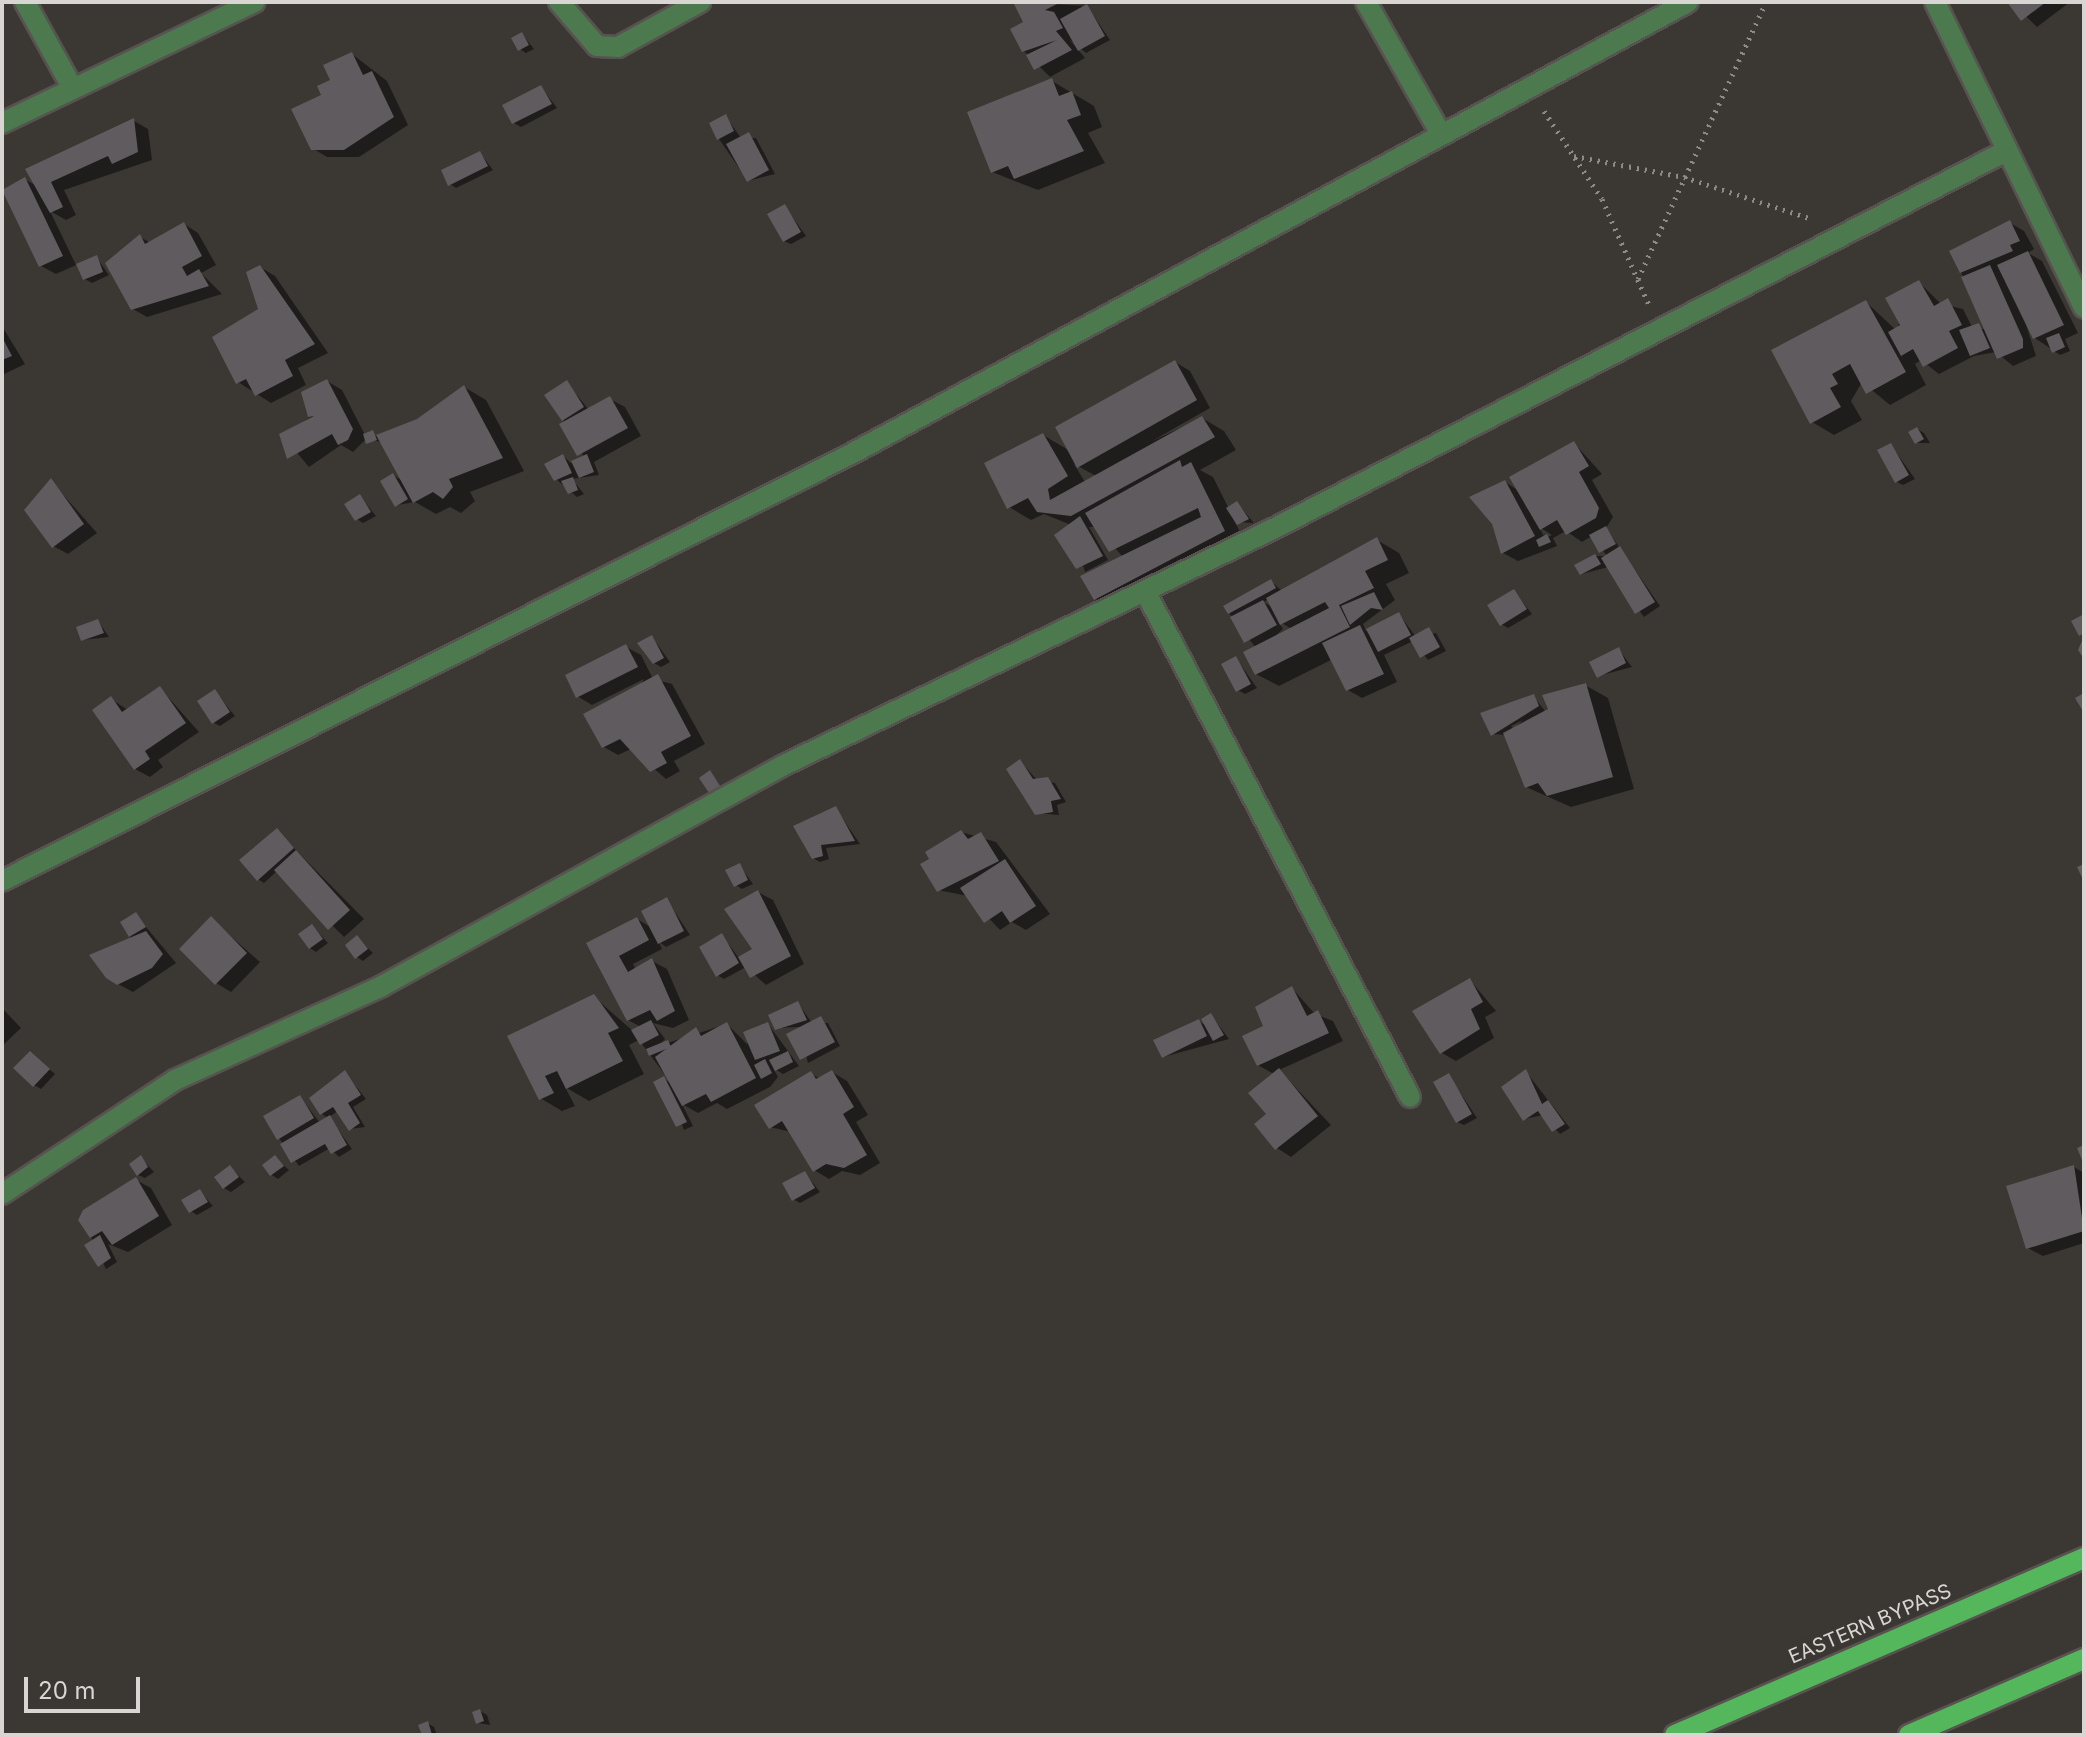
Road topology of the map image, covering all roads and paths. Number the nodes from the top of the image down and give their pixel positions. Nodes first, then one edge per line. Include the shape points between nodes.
1 (25, 2) edge
2 (254, 2) edge
3 (559, 2) edge
4 (700, 2) edge
5 (1366, 2) edge
6 (1688, 2) edge
7 (1766, 2) edge
8 (1935, 2) edge
9 (1528, 87) junction
10 (73, 89) junction
11 (2, 123) edge
12 (1440, 132) junction
13 (2004, 152) junction
14 (1574, 156) junction
15 (1684, 177) junction
16 (1849, 232) junction
17 (1638, 279) junction
18 (2084, 308) edge
19 (1660, 329) junction
20 (1145, 591) junction
21 (2, 881) edge
22 (1410, 1097) dead end
23 (2, 1194) edge
24 (2084, 1558) edge
25 (2084, 1659) edge
26 (1675, 1735) edge
27 (1909, 1735) edge

1 - 10 street
2 - 10 street
3 - 4 street via 581,34 607,47
5 - 12 street
6 - 9 street
7 - 15 path
8 - 13 street
9 - 12 street
9 - 14 path
10 - 11 street
12 - 21 street via 851,454
13 - 16 street
13 - 18 street
14 - 15 path
14 - 17 path
15 - 16 path
15 - 17 path
16 - 19 street
17 - 19 path
19 - 20 street
20 - 22 street
20 - 23 street via 784,765 382,986 175,1080
24 - 26 main road, EASTERN BYPASS
25 - 27 main road

